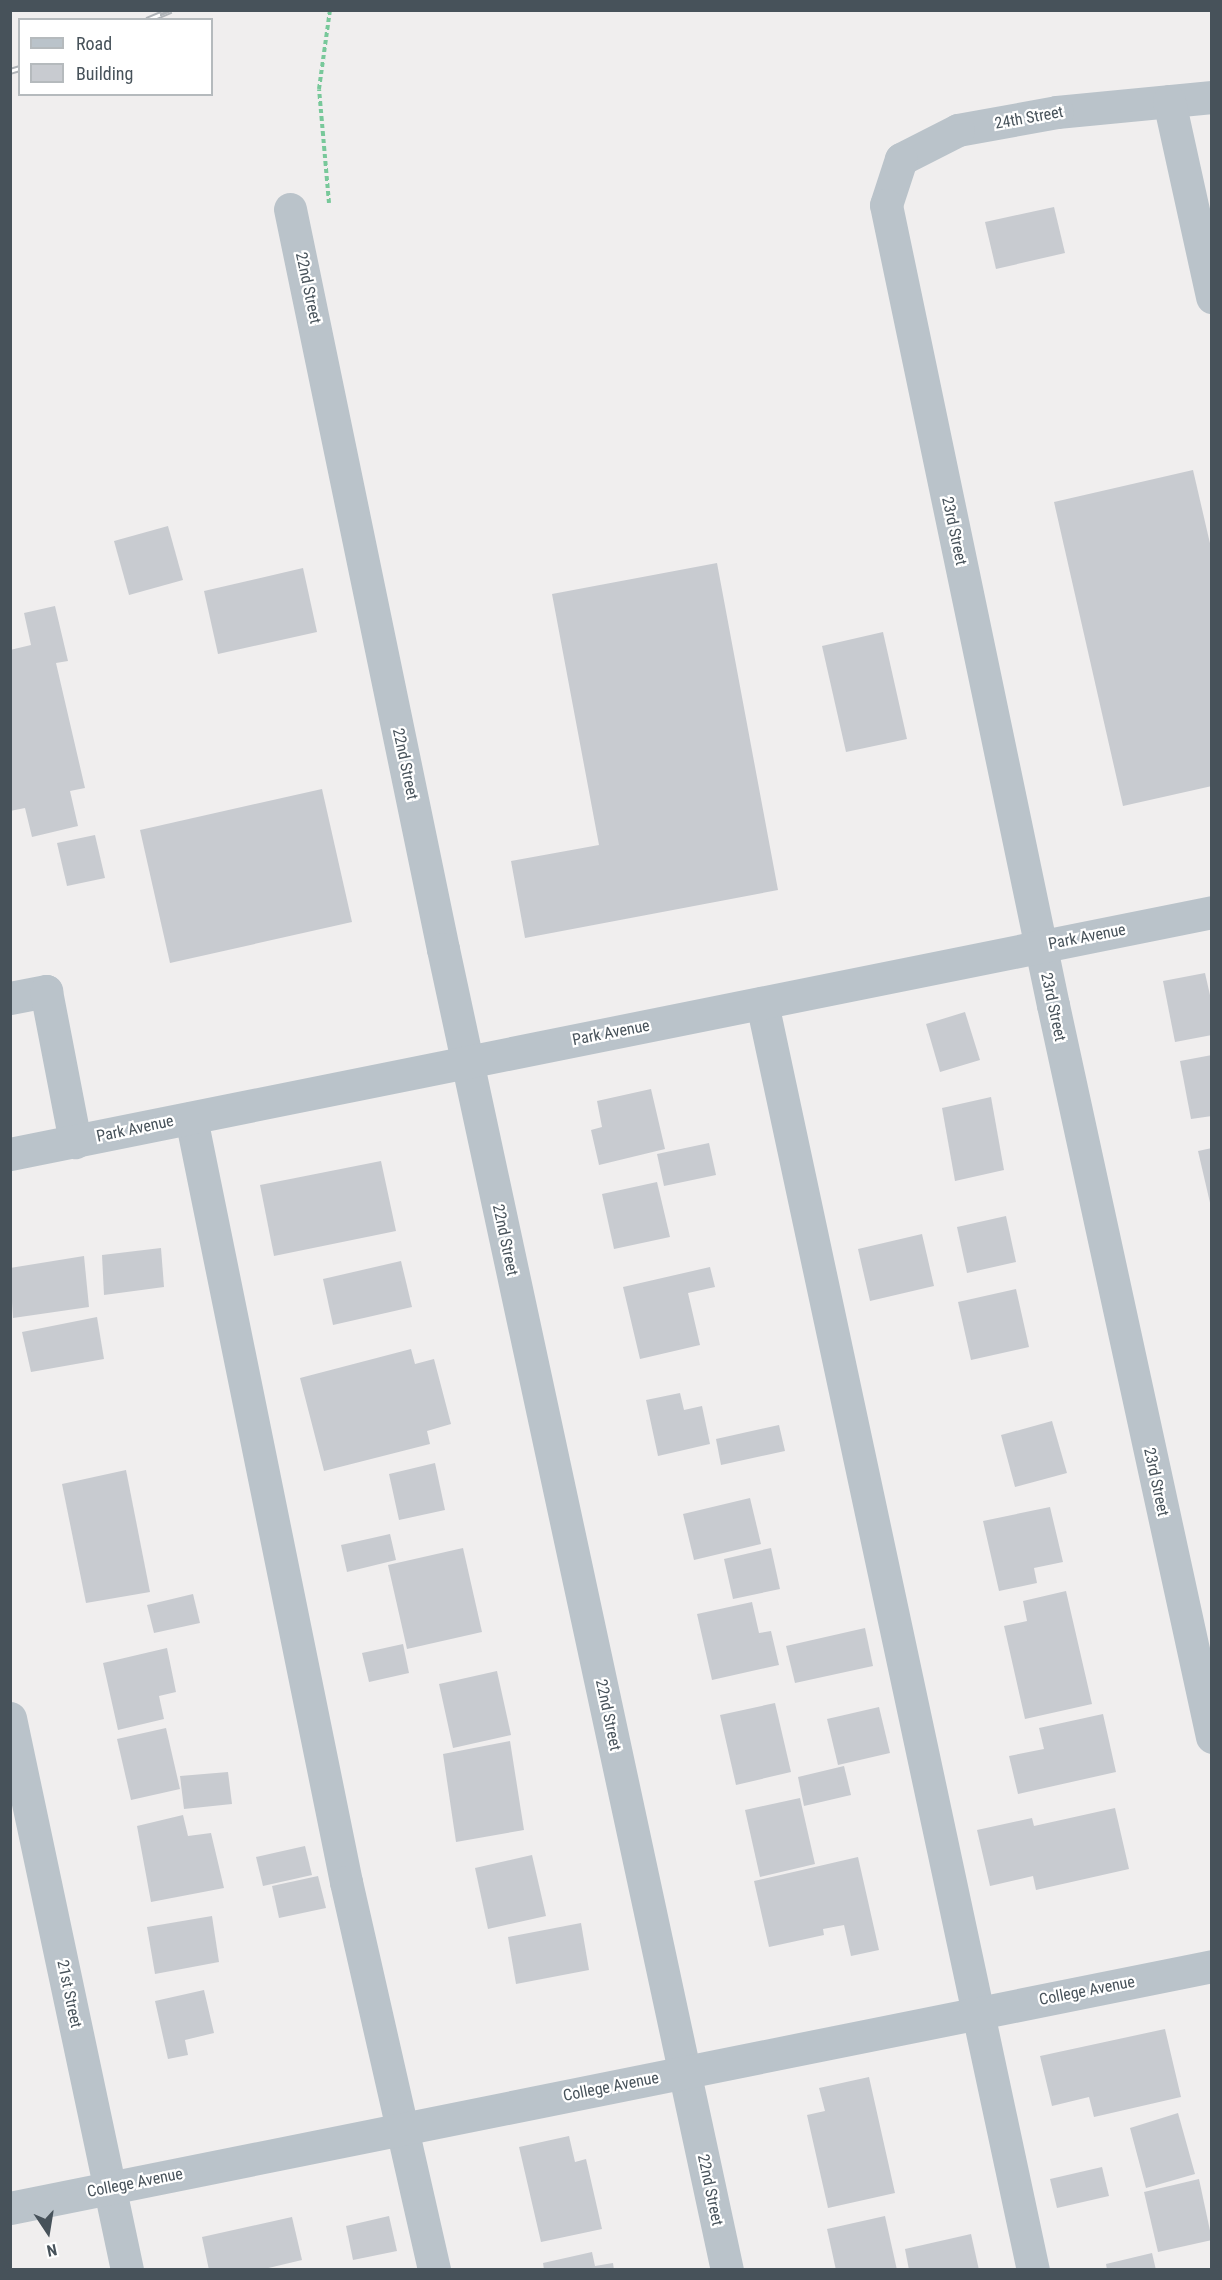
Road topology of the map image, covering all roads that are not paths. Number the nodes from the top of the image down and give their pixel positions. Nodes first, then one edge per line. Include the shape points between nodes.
1 (1212, 97) edge
2 (1169, 101) junction
3 (886, 205) joint
4 (290, 209) dead end
5 (1212, 297) edge
6 (1212, 912) edge
7 (1040, 946) junction
8 (10, 998) edge
9 (762, 1003) junction
10 (467, 1062) junction
11 (191, 1118) junction
12 (75, 1142) junction
13 (10, 1154) edge
14 (10, 1718) edge
15 (1212, 1737) edge
16 (1212, 1966) edge
17 (979, 2013) junction
18 (685, 2072) junction
19 (404, 2129) junction
20 (110, 2188) junction
21 (10, 2208) edge
22 (127, 2270) edge
23 (434, 2270) edge
24 (727, 2270) edge
25 (1034, 2270) edge

1 - 2 street, 24th Street
2 - 3 street, 24th Street via 1057,112 958,130 901,159
2 - 5 street
3 - 7 street, 23rd Street
4 - 10 street, 22nd Street
6 - 7 street, Park Avenue
7 - 9 street, Park Avenue
7 - 15 street, 23rd Street
8 - 12 street via 46,992
9 - 10 street, Park Avenue
9 - 17 street
10 - 11 street, Park Avenue
10 - 18 street, 22nd Street
11 - 12 street, Park Avenue
11 - 19 street via 346,1882
12 - 13 street, Park Avenue
14 - 20 street, 21st Street
16 - 17 street, College Avenue
17 - 18 street, College Avenue
17 - 25 street
18 - 19 street, College Avenue
18 - 24 street, 22nd Street
19 - 20 street, College Avenue
19 - 23 street
20 - 21 street, College Avenue
20 - 22 street, 21st Street

